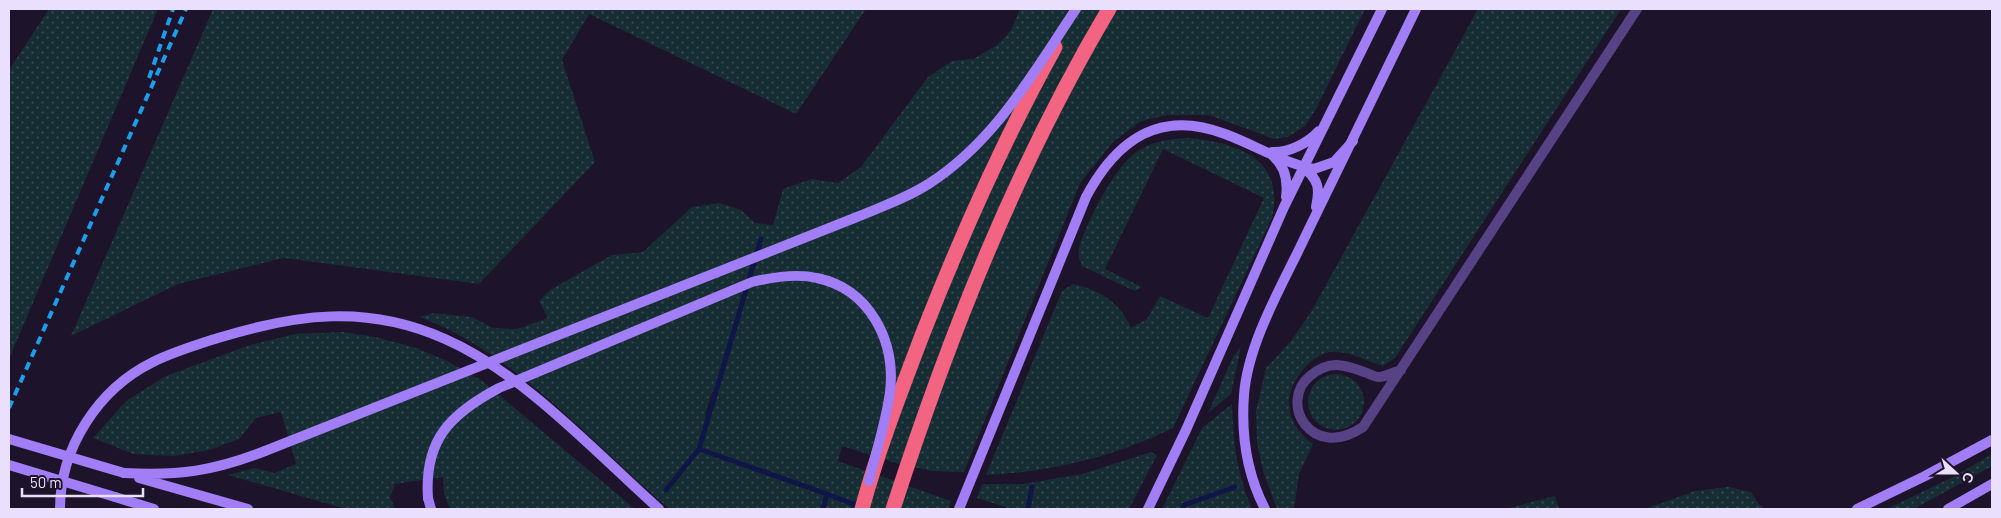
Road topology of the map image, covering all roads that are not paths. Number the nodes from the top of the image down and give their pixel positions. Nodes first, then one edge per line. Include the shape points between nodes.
1 (1076, 9) edge
2 (1109, 9) edge
3 (1382, 9) edge
4 (1416, 9) edge
5 (1637, 9) edge
6 (1323, 127) junction
7 (1353, 141) junction
8 (1266, 151) junction
9 (1304, 167) junction
10 (1284, 207) junction
11 (1315, 218) junction
12 (1401, 370) junction
13 (9, 439) edge
14 (1992, 440) edge
15 (9, 465) edge
16 (124, 473) junction
17 (869, 482) junction
18 (1992, 484) edge
19 (115, 498) junction
20 (60, 509) edge
21 (138, 509) edge
22 (154, 509) edge
23 (248, 509) edge
24 (431, 509) edge
25 (659, 509) edge
26 (862, 509) edge
27 (893, 509) edge
28 (959, 509) edge
29 (1148, 509) edge
30 (1265, 509) edge
31 (1857, 509) edge
32 (1948, 509) edge

1 - 16 main road, bridge via 998,123 963,158 928,184 857,218 233,464 168,475
1 - 17 highway, bridge via 1015,124 950,265
2 - 27 highway via 1041,134 974,281
3 - 6 main road
4 - 7 main road
5 - 12 street
6 - 8 main road via 1296,147 1280,152
6 - 9 main road
7 - 9 main road via 1328,166
7 - 11 main road
8 - 9 main road
8 - 10 main road via 1278,160 1285,173
8 - 28 main road via 1208,128 1188,124 1150,130 1134,138 1106,165 1086,197
9 - 10 main road
9 - 11 main road via 1319,186
10 - 29 main road
11 - 30 main road via 1259,337 1246,385 1245,449 1252,480
12 - 12 street via 1379,377 1341,364 1324,367 1309,376 1298,393 1304,424 1318,436 1334,440 1349,437 1363,427
13 - 16 main road, bridge
14 - 31 main road
15 - 19 main road, bridge
16 - 23 main road
17 - 24 main road, bridge via 890,391 884,336 874,315 849,290 834,282 800,276 774,277 752,282 476,399 446,425 435,444 429,462 428,498
17 - 26 highway
18 - 32 main road
19 - 21 main road
19 - 22 main road
20 - 25 main road via 70,453 81,430 98,405 128,377 160,359 235,333 301,317 333,315 366,317 418,328 489,362 556,416

